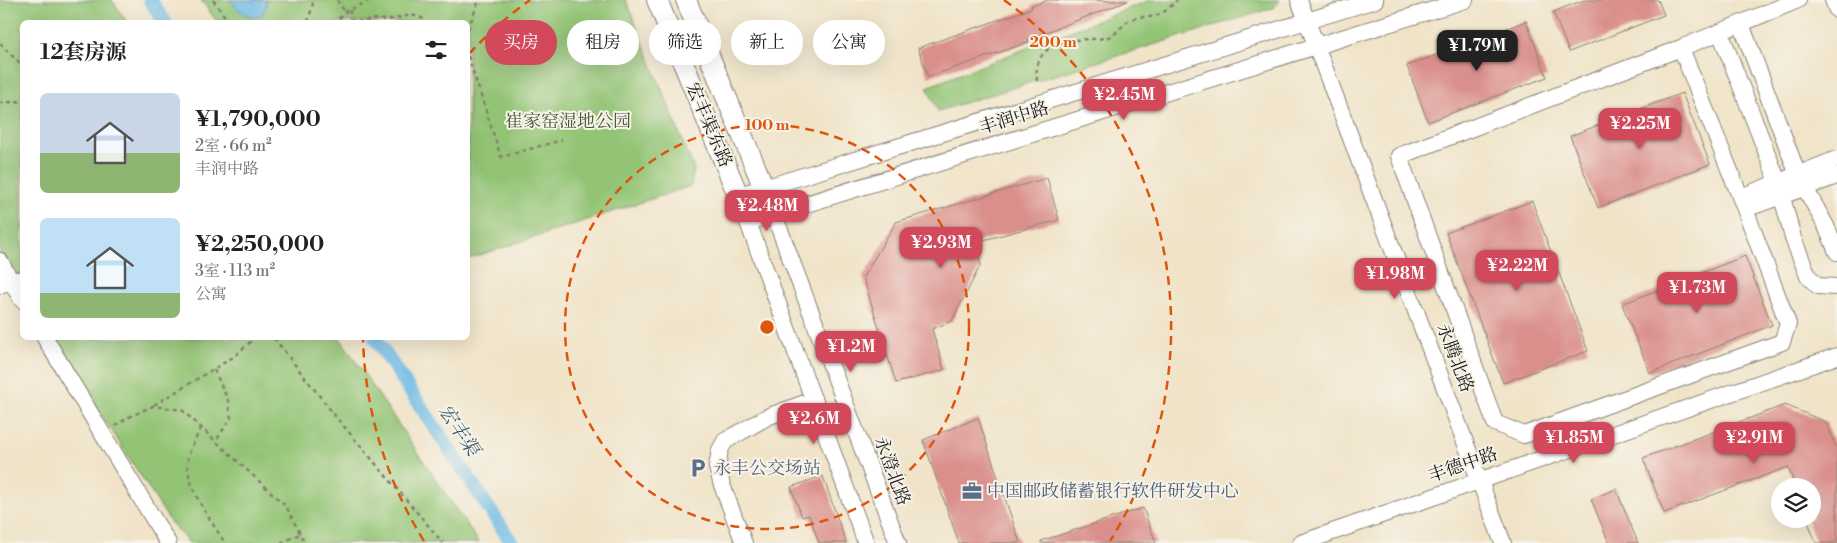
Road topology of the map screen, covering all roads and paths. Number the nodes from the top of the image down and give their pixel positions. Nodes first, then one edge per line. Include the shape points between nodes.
1 (213, 0) edge
2 (315, 0) edge
3 (337, 0) edge
4 (370, 0) edge
5 (479, 0) edge
6 (657, 0) edge
7 (686, 0) edge
8 (1177, 0) edge
9 (1299, 0) edge
10 (1375, 0) edge
11 (1465, 0) edge
12 (1798, 0) edge
13 (1833, 0) edge
14 (350, 10) junction
15 (1837, 10) edge
16 (346, 12) junction
17 (227, 20) edge
18 (308, 20) edge
19 (338, 20) edge
20 (350, 20) edge
21 (396, 20) edge
22 (424, 20) edge
23 (1307, 21) junction
24 (470, 23) edge
25 (1741, 24) junction
26 (1720, 32) junction
27 (0, 42) edge
28 (1316, 46) junction
29 (1681, 48) junction
30 (470, 62) edge
31 (20, 63) edge
32 (1036, 81) dead end
33 (20, 101) edge
34 (0, 103) edge
35 (562, 140) dead end
36 (1837, 159) edge
37 (1837, 176) edge
38 (1802, 181) junction
39 (764, 188) junction
40 (1780, 189) junction
41 (738, 194) junction
42 (1743, 203) junction
43 (775, 213) junction
44 (748, 222) junction
45 (1837, 252) edge
46 (0, 261) edge
47 (11, 282) edge
48 (1837, 287) edge
49 (20, 297) edge
50 (46, 340) edge
51 (253, 340) edge
52 (276, 340) edge
53 (1837, 356) edge
54 (214, 370) junction
55 (815, 401) junction
56 (153, 406) junction
57 (201, 428) junction
58 (102, 433) junction
59 (215, 442) junction
60 (1480, 480) junction
61 (300, 534) junction
62 (168, 543) edge
63 (225, 543) edge
64 (281, 543) edge
65 (305, 543) edge
66 (443, 543) edge
67 (744, 543) edge
68 (866, 543) edge
69 (898, 543) edge
70 (1301, 543) edge
71 (1503, 543) edge

1 - 17 path
2 - 18 path
3 - 16 path
4 - 14 path
5 - 24 path
6 - 41 main road, 宏丰渠东路
7 - 39 main road, 宏丰渠东路
8 - 32 path via 1156,16 1132,19 1112,36 1048,48 1039,59
9 - 23 street, 永腾北路
10 - 23 street, 丰润中路
11 - 28 street, 丰润中路
12 - 25 street
13 - 15 street
14 - 16 path
14 - 20 path
16 - 19 path
21 - 22 path via 412,15
23 - 28 street, 永腾北路
23 - 39 street, 丰润中路
25 - 26 street
25 - 38 street
26 - 29 street
26 - 40 street
27 - 31 path
28 - 43 street, 丰润中路
28 - 60 street, 永腾北路
29 - 42 street
29 - 42 street via 1399,156 1496,423 1524,434 1782,342 1788,324
30 - 35 path via 501,157
33 - 34 path
36 - 38 street
37 - 38 street
38 - 40 street
38 - 45 street
39 - 41 street, 丰润中路
39 - 43 street, 永澄北路
40 - 42 street
40 - 48 street via 1793,238 1808,276 1818,286
41 - 44 street
43 - 44 street, 丰润中路
43 - 69 street, 永澄北路
44 - 55 street
46 - 47 street
47 - 49 street
50 - 58 street
51 - 54 path
52 - 66 path
53 - 60 street, 丰德中路
54 - 56 path
54 - 59 path via 228,400 231,418
55 - 67 street via 767,417 725,441 720,450 717,467
55 - 68 street
56 - 57 path via 182,410
56 - 58 path
57 - 59 path
57 - 63 path via 189,455 188,473 200,503
58 - 62 street
59 - 61 path via 286,506
60 - 70 street, 丰德中路
60 - 71 street, 永腾北路
61 - 64 path
61 - 65 path

